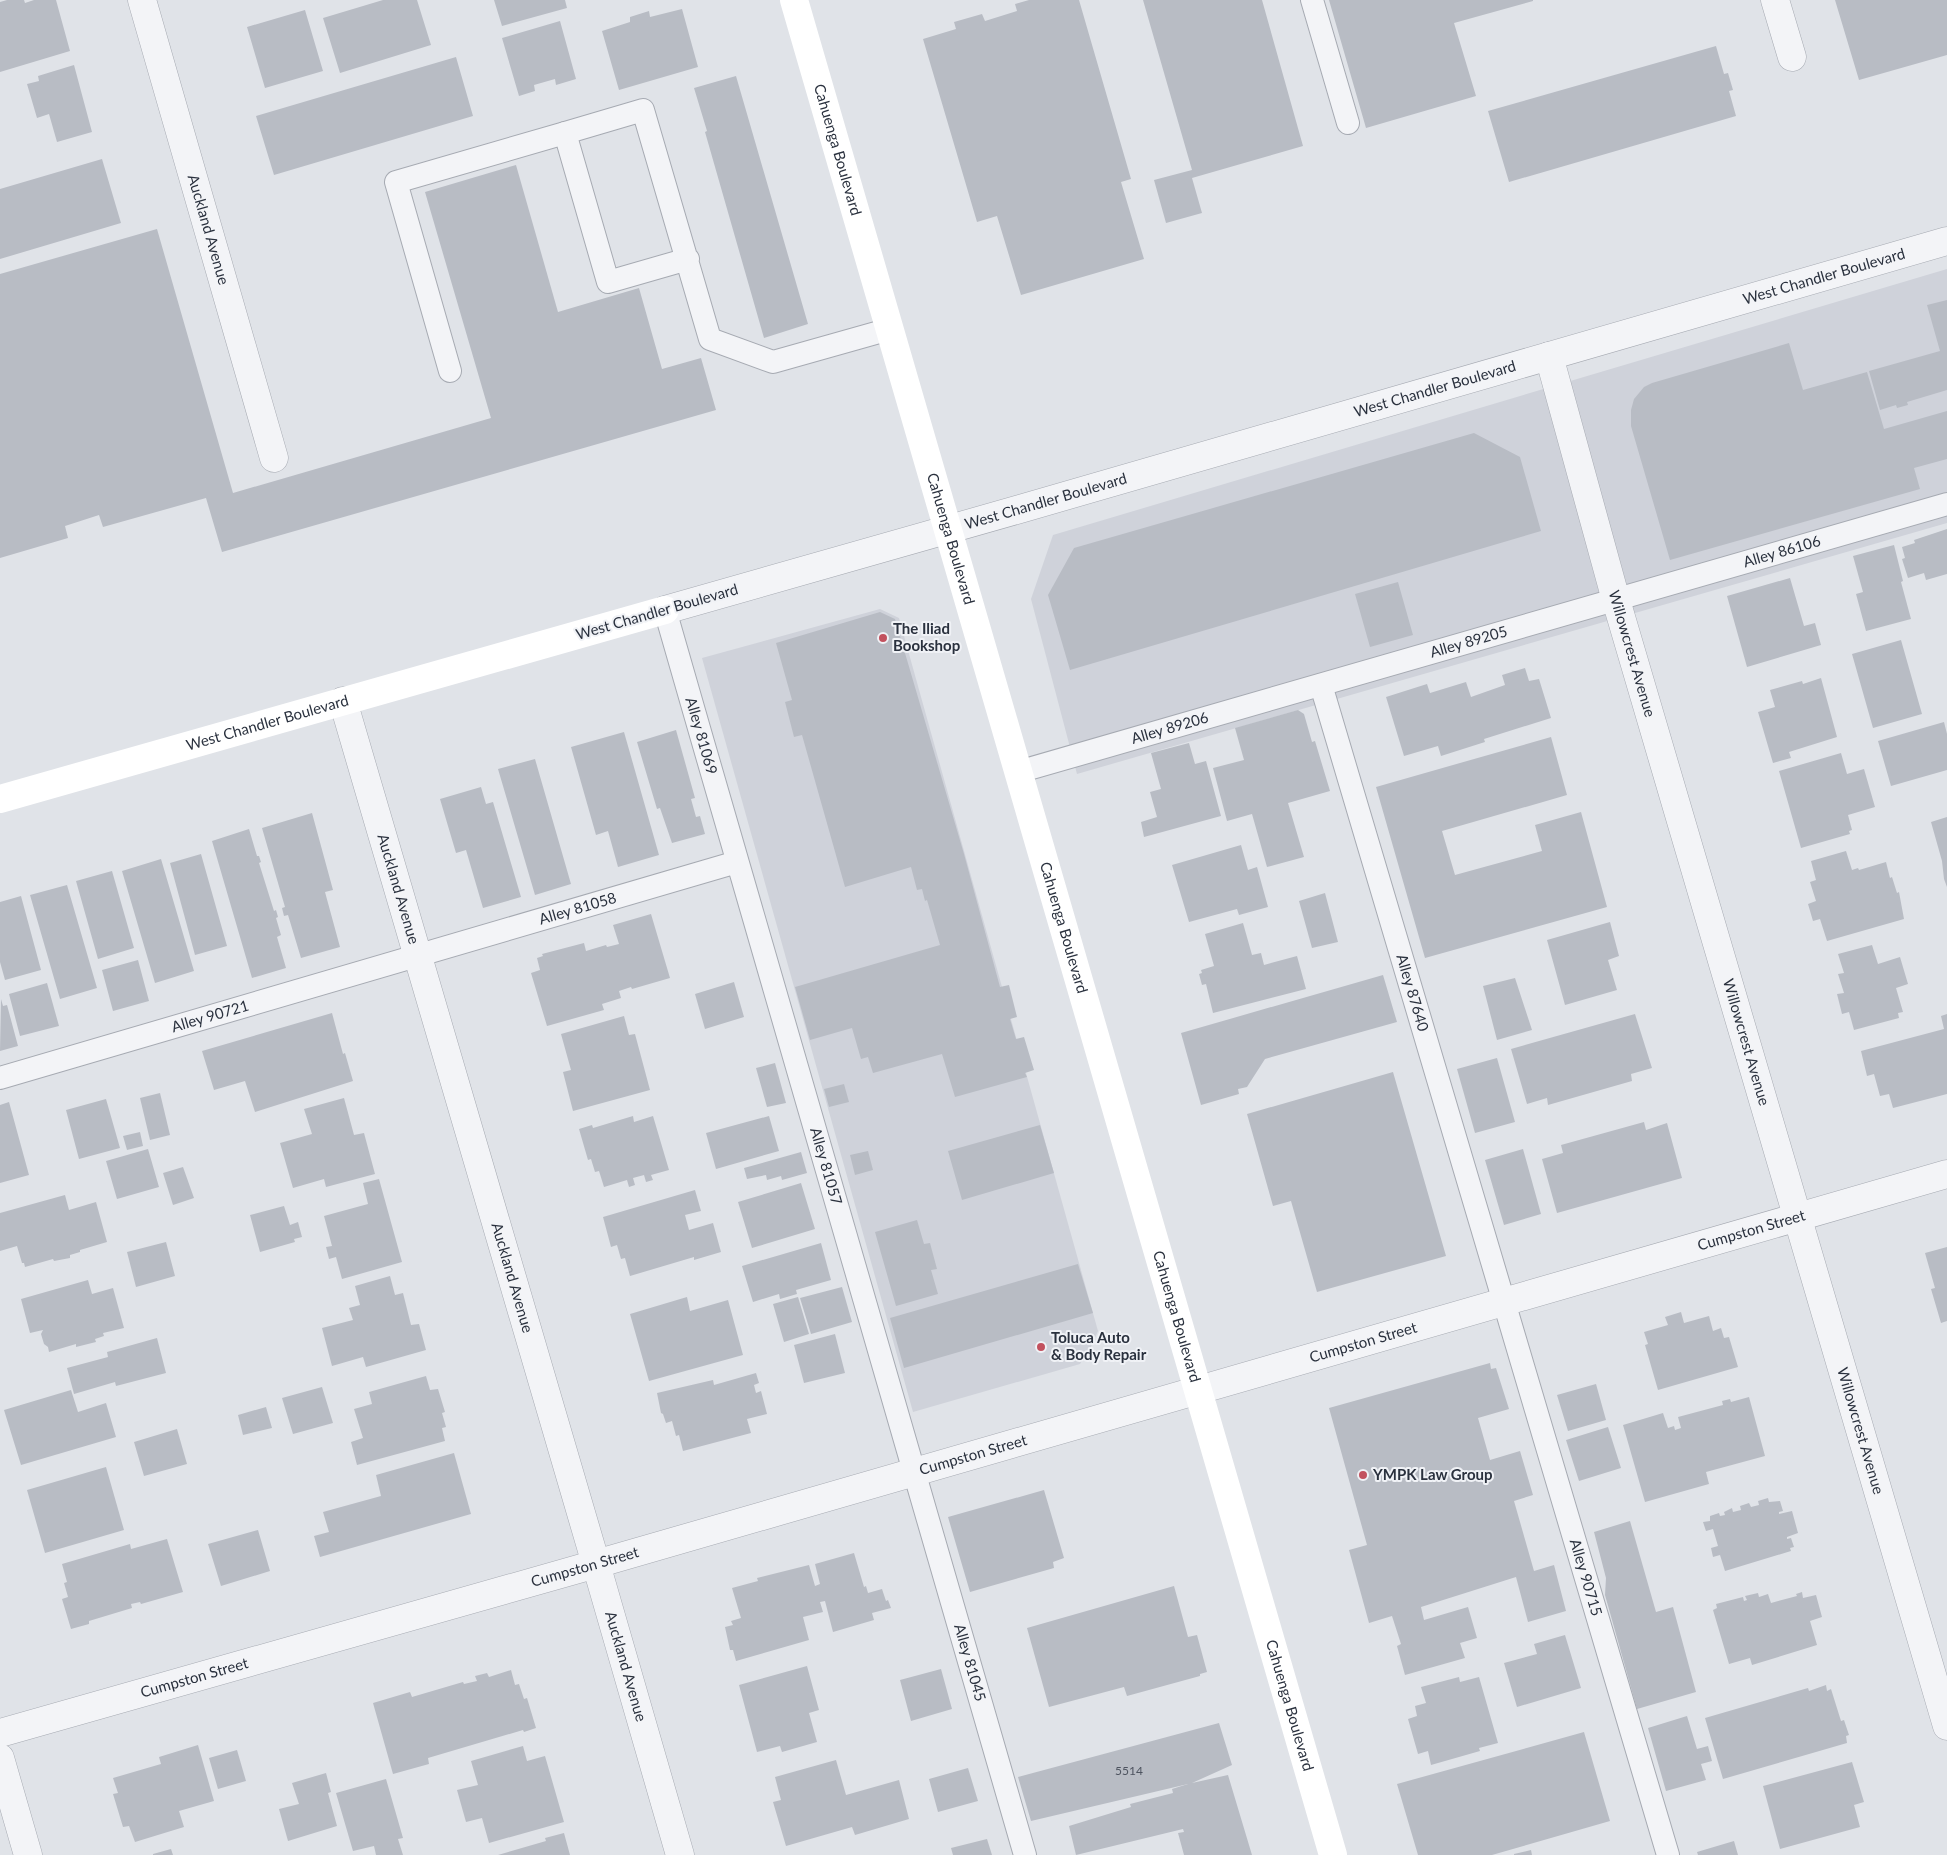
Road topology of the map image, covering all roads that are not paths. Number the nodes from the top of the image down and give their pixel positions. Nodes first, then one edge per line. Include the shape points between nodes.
1 (142, 0) edge
2 (794, 0) edge
3 (1312, 0) edge
4 (1775, 0) edge
5 (1792, 56) dead end
6 (1348, 123) dead end
7 (565, 133) junction
8 (1947, 241) edge
9 (688, 259) junction
10 (890, 329) junction
11 (1548, 356) junction
12 (450, 371) dead end
13 (274, 458) dead end
14 (1947, 504) edge
15 (948, 530) junction
16 (1616, 600) junction
17 (665, 610) junction
18 (1321, 685) junction
19 (344, 701) junction
20 (1018, 772) junction
21 (0, 799) edge
22 (737, 862) junction
23 (419, 956) junction
24 (0, 1078) edge
25 (1947, 1174) edge
26 (1798, 1217) junction
27 (1503, 1302) junction
28 (1198, 1390) junction
29 (915, 1471) junction
30 (596, 1564) junction
31 (1947, 1726) edge
32 (0, 1733) edge
33 (0, 1758) edge
34 (28, 1855) edge
35 (680, 1855) edge
36 (1025, 1855) edge
37 (1333, 1855) edge
38 (1668, 1855) edge

1 - 13 street, Auckland Avenue
2 - 10 main road, Cahuenga Boulevard
3 - 6 lane
4 - 5 street
7 - 9 lane via 644,110
7 - 9 lane via 608,282
7 - 12 lane via 396,182
8 - 11 street, West Chandler Boulevard
9 - 10 lane via 710,339 773,362
10 - 15 main road, Cahuenga Boulevard
11 - 15 street, West Chandler Boulevard
11 - 16 street, Willowcrest Avenue
14 - 16 lane, Alley 86106
15 - 17 street, West Chandler Boulevard
15 - 20 main road, Cahuenga Boulevard
16 - 18 lane, Alley 89205
16 - 26 street, Willowcrest Avenue
17 - 19 main road, West Chandler Boulevard
17 - 22 lane, Alley 81069
18 - 20 lane, Alley 89206
18 - 27 lane, Alley 87640
19 - 21 main road, West Chandler Boulevard
19 - 23 street, Auckland Avenue
20 - 28 main road, Cahuenga Boulevard
22 - 23 lane, Alley 81058
22 - 29 lane, Alley 81057
23 - 24 lane, Alley 90721
23 - 30 street, Auckland Avenue
25 - 26 street, Cumpston Street
26 - 27 street, Cumpston Street
26 - 31 street, Willowcrest Avenue
27 - 28 street, Cumpston Street
27 - 38 lane, Alley 90715
28 - 29 street, Cumpston Street
28 - 37 main road, Cahuenga Boulevard
29 - 30 street, Cumpston Street
29 - 36 lane, Alley 81045
30 - 32 street, Cumpston Street
30 - 35 street, Auckland Avenue
33 - 34 street

